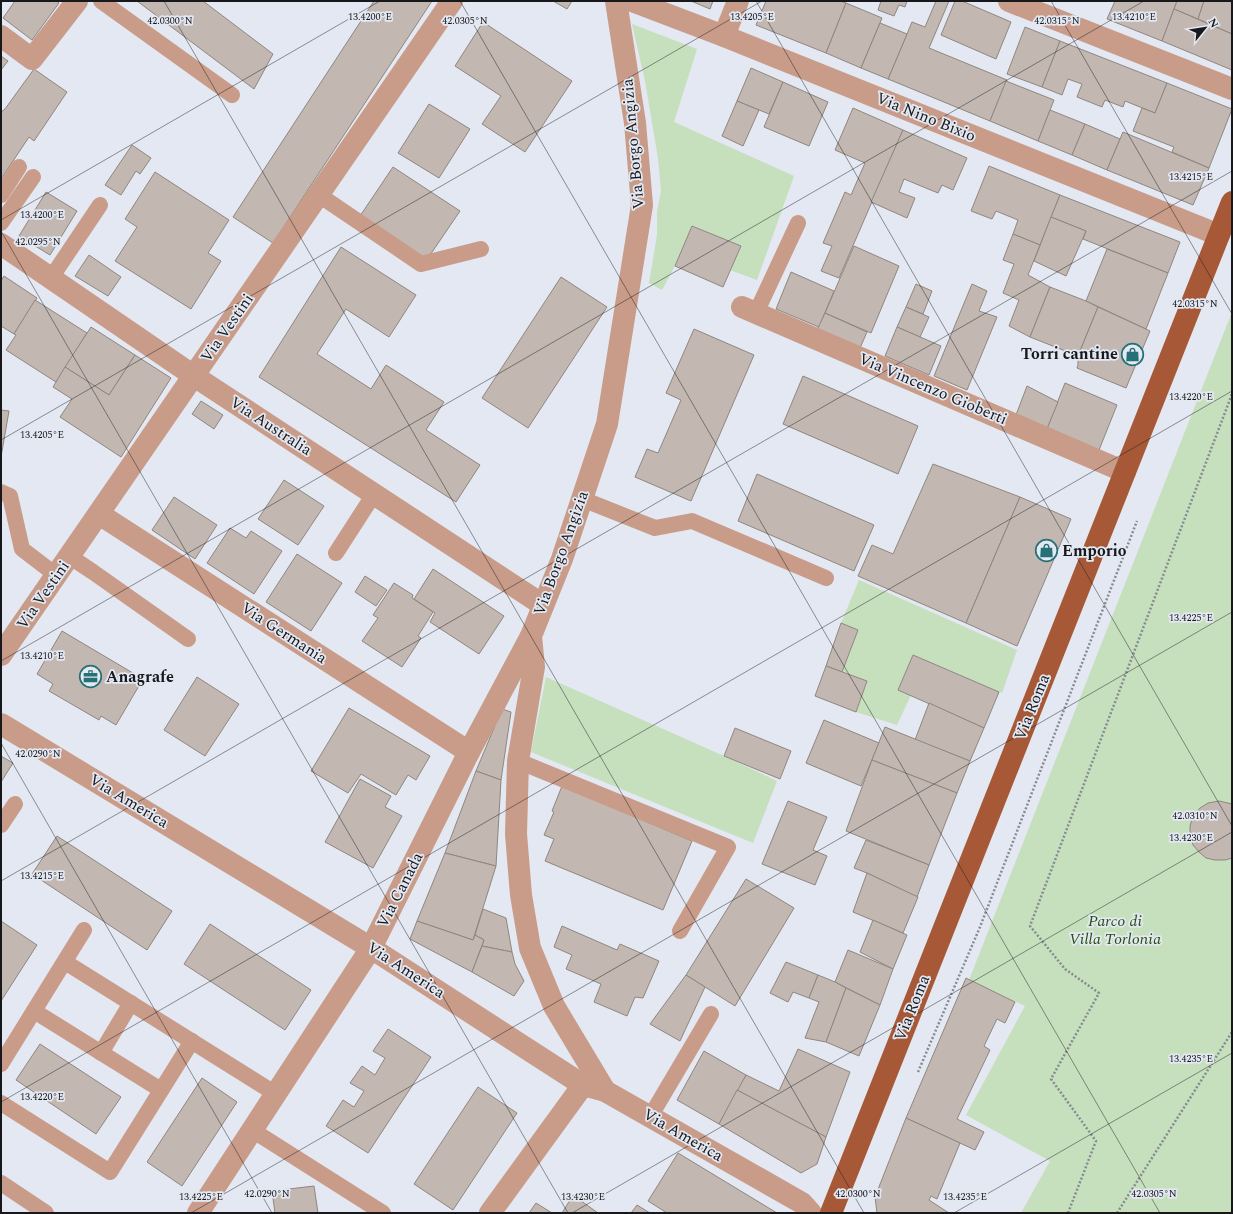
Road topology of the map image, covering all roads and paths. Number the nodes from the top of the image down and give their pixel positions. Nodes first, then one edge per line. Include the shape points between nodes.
1 (77, 1) edge
2 (101, 1) edge
3 (452, 1) edge
4 (616, 1) edge
5 (632, 1) edge
6 (738, 1) edge
7 (1010, 1) edge
8 (1049, 8) edge
9 (1, 36) edge
10 (724, 36) junction
11 (1232, 89) edge
12 (232, 95) dead end
13 (19, 167) dead end
14 (33, 177) dead end
15 (1, 195) edge
16 (319, 195) junction
17 (1232, 202) edge
18 (100, 205) dead end
19 (1, 223) edge
20 (798, 224) dead end
21 (1219, 235) junction
22 (1, 244) edge
23 (481, 249) dead end
24 (51, 278) junction
25 (749, 310) joint
26 (194, 376) junction
27 (1232, 394) edge
28 (1125, 472) junction
29 (1, 492) edge
30 (374, 494) junction
31 (582, 499) junction
32 (99, 514) junction
33 (1138, 518) dead end
34 (336, 553) dead end
35 (69, 556) junction
36 (56, 575) junction
37 (826, 578) dead end
38 (543, 605) junction
39 (531, 636) junction
40 (188, 639) dead end
41 (1, 655) edge
42 (1, 724) edge
43 (469, 752) junction
44 (518, 761) junction
45 (15, 804) dead end
46 (1, 825) edge
47 (84, 930) dead end
48 (680, 931) dead end
49 (371, 948) junction
50 (64, 962) junction
51 (131, 1003) junction
52 (34, 1011) junction
53 (711, 1014) dead end
54 (1232, 1032) edge
55 (192, 1041) junction
56 (101, 1053) junction
57 (1, 1064) edge
58 (918, 1074) dead end
59 (583, 1085) junction
60 (161, 1090) junction
61 (606, 1091) junction
62 (276, 1094) junction
63 (1, 1103) edge
64 (650, 1116) junction
65 (252, 1130) junction
66 (1, 1183) edge
67 (46, 1213) edge
68 (198, 1213) edge
69 (383, 1213) edge
70 (490, 1213) edge
71 (811, 1213) edge
72 (831, 1213) edge
73 (1068, 1213) edge
74 (1117, 1213) edge

1 - 9 street via 32,59
2 - 12 lane
3 - 16 street, Via Vestini
4 - 31 street, Via Borgo Angizia via 635,124 642,205 607,424
5 - 10 street, Via Nino Bixio
6 - 10 street
7 - 8 street
8 - 11 street
10 - 21 street, Via Nino Bixio
13 - 15 lane
14 - 19 lane
16 - 23 lane via 421,264
16 - 26 street, Via Vestini
17 - 21 main road, Via Roma
18 - 24 lane
20 - 25 lane
21 - 28 main road, Via Roma
22 - 24 street, Via Australia
24 - 26 street, Via Australia
25 - 28 street, Via Vincenzo Gioberti
26 - 30 street, Via Australia
26 - 32 street, Via Vestini
27 - 73 path via 1030,926 1065,969 1099,994 1051,1079 1096,1141
28 - 72 main road, Via Roma
29 - 36 lane via 10,496 22,549
30 - 34 lane
30 - 38 street, Via Australia
31 - 37 lane via 655,528 692,521
31 - 38 street, Via Borgo Angizia
32 - 35 street, Via Vestini
32 - 43 street, Via Germania
33 - 58 path via 980,927
35 - 36 street, Via Vestini
35 - 40 lane
36 - 41 street, Via Vestini
38 - 39 street, Via Borgo Angizia
39 - 43 street, Via Canada
39 - 44 street, Via Borgo Angizia via 534,667
42 - 49 street, Via America
43 - 49 street, Via Canada
44 - 48 lane via 728,847
44 - 61 street, Via Borgo Angizia via 516,834 521,895 530,948 554,1006
45 - 46 lane
47 - 50 lane
49 - 59 street, Via America
49 - 62 street, Via Canada
50 - 51 lane
50 - 52 lane
51 - 55 lane
51 - 56 lane
52 - 56 lane
52 - 57 lane
53 - 64 lane
54 - 74 path
55 - 60 lane
55 - 62 lane
56 - 60 lane
59 - 61 street, Via America
59 - 70 street
60 - 63 lane via 110,1172
61 - 64 street, Via America
62 - 65 street, Via Canada
64 - 71 street, Via America via 802,1203
65 - 68 street, Via Canada
65 - 69 lane
66 - 67 lane

